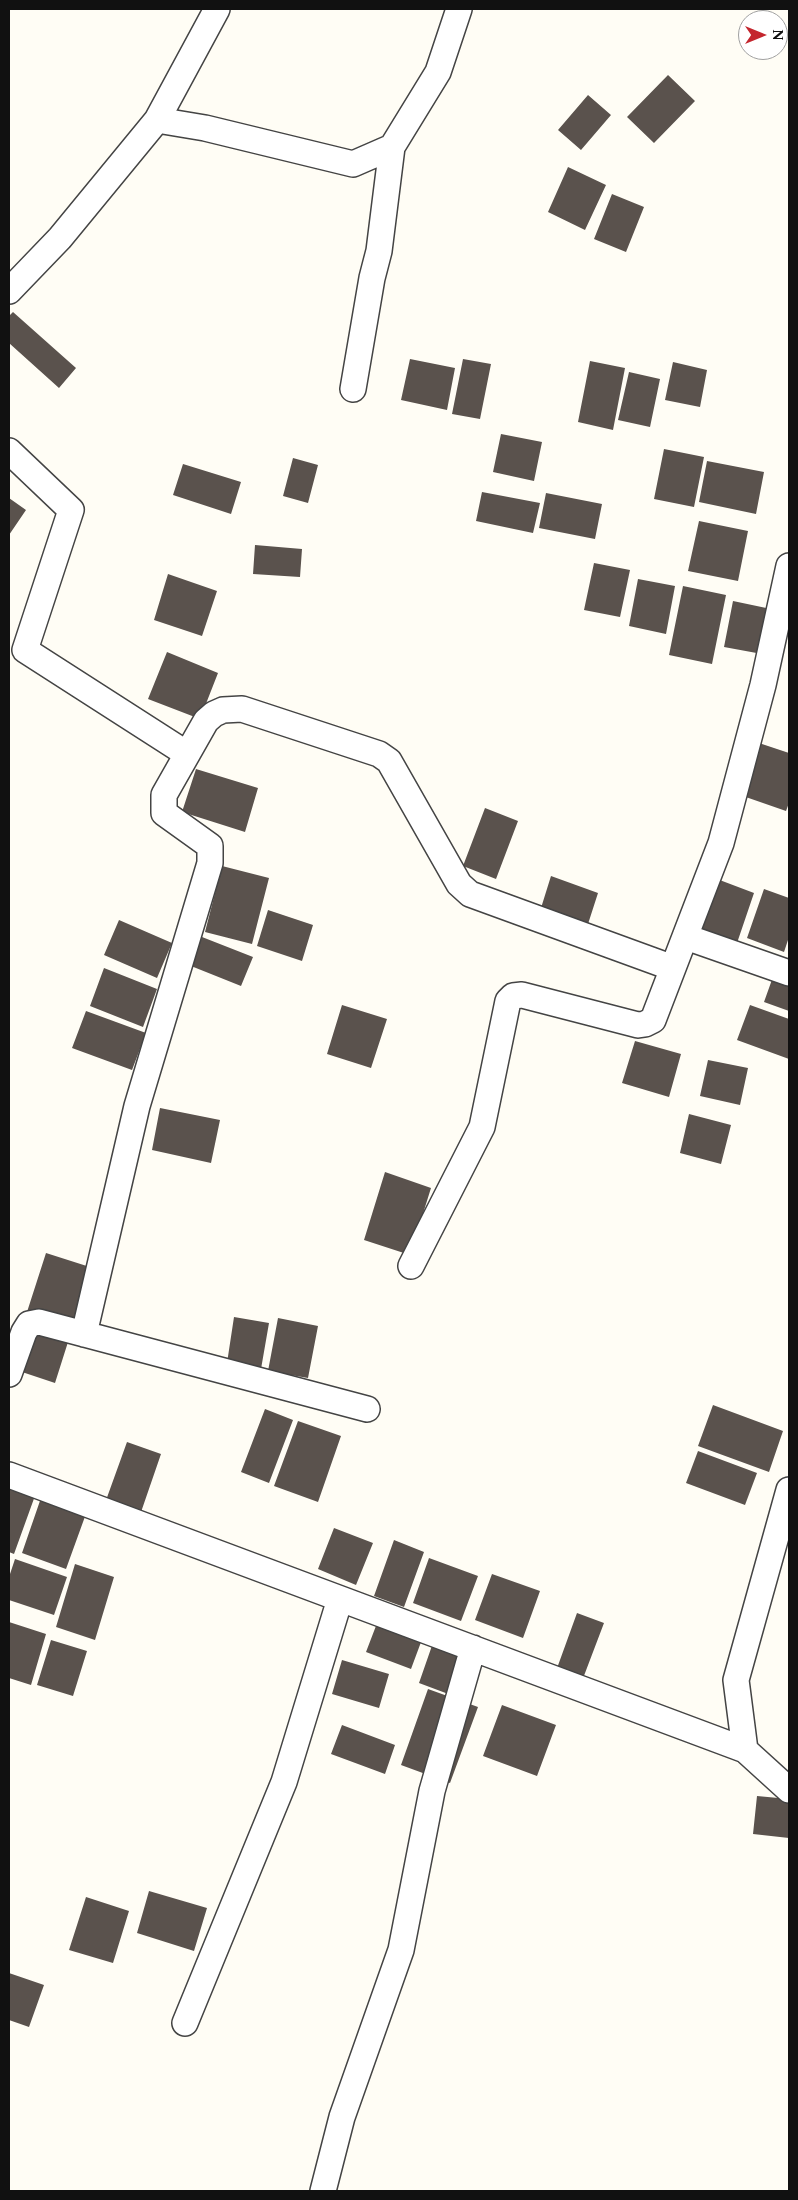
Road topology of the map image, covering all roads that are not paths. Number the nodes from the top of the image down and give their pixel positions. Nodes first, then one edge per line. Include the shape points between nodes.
1 (217, 9) edge
2 (459, 9) edge
3 (157, 120) junction
4 (392, 147) junction
5 (9, 290) edge
6 (354, 389) dead end
7 (9, 451) edge
8 (789, 566) edge
9 (187, 754) junction
10 (686, 937) junction
11 (674, 968) junction
12 (789, 973) edge
13 (411, 1266) dead end
14 (84, 1334) junction
15 (9, 1374) edge
16 (367, 1409) dead end
17 (9, 1475) edge
18 (789, 1490) edge
19 (340, 1599) junction
20 (473, 1648) junction
21 (745, 1750) junction
22 (789, 1790) edge
23 (185, 2023) dead end
24 (323, 2191) edge

1 - 3 street
2 - 4 street via 438,72
3 - 4 street via 205,128 353,164
3 - 5 street via 60,238
4 - 6 street via 379,251
7 - 9 street via 71,510 24,650
8 - 10 street via 763,685 721,843
9 - 11 street via 206,721 214,714 242,709 379,754 389,761 459,884 470,894
9 - 14 street via 164,795 164,813 210,846 210,863 137,1106
10 - 11 street
10 - 12 street
11 - 13 street via 653,1020 645,1024 638,1025 522,995 513,996 508,1001 482,1127
14 - 15 street via 39,1322 29,1324
14 - 16 street
17 - 19 street
18 - 21 street via 736,1680
19 - 20 street
19 - 23 street via 284,1782
20 - 21 street
20 - 24 street via 432,1791 400,1950 342,2117
21 - 22 street

